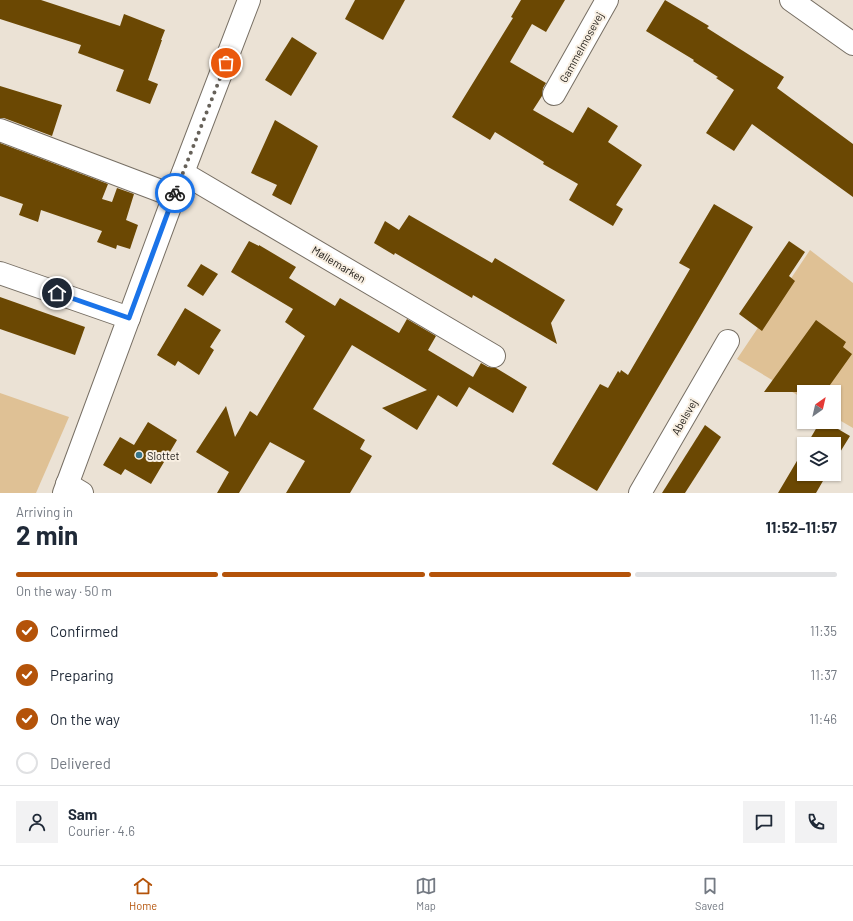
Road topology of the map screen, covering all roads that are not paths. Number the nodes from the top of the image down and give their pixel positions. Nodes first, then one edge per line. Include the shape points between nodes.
1 (249, 0) edge
2 (607, 0) edge
3 (791, 0) edge
4 (853, 44) edge
5 (554, 94) dead end
6 (0, 130) edge
7 (184, 172) junction
8 (174, 196) junction
9 (0, 273) edge
10 (129, 318) junction
11 (728, 341) dead end
12 (494, 356) dead end
13 (71, 490) edge
14 (640, 493) edge

1 - 7 street
2 - 5 street, Gammelmosevej
3 - 4 street
6 - 8 street
7 - 8 street
7 - 12 street, Møllemarken
8 - 10 street
9 - 10 street
10 - 13 street
11 - 14 street, Abelsvej

